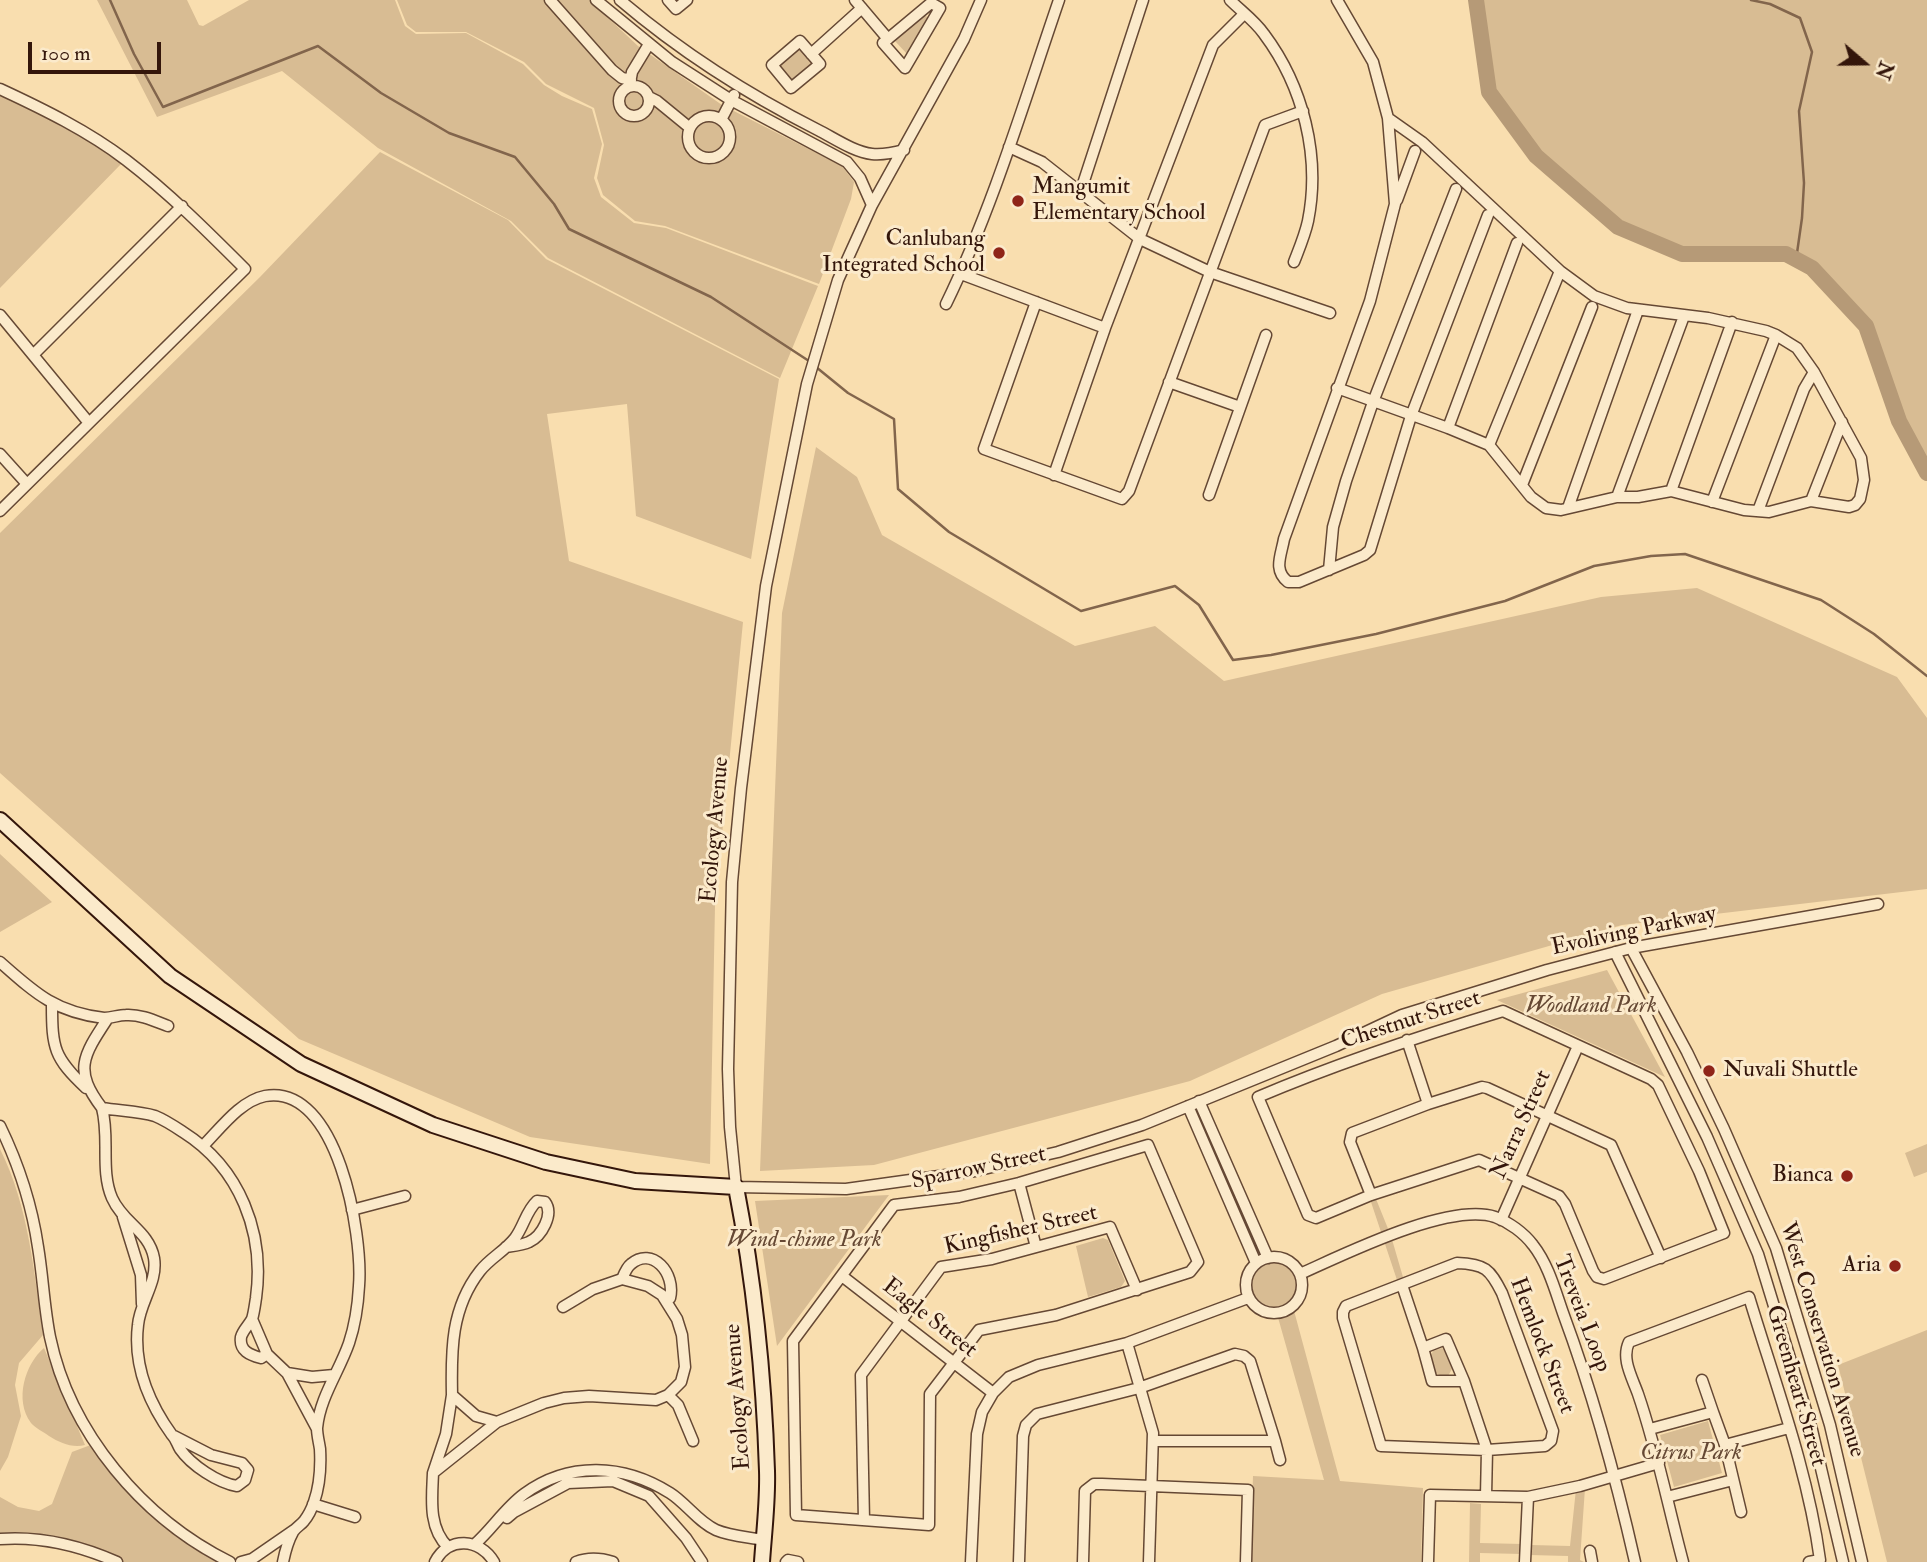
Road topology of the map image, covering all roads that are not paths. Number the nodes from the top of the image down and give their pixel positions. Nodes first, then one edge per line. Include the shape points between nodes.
1 (550, 0) edge
2 (596, 0) edge
3 (620, 0) edge
4 (668, 0) edge
5 (687, 0) edge
6 (981, 0) edge
7 (1059, 0) edge
8 (1143, 0) edge
9 (1230, 0) edge
10 (1337, 0) edge
11 (858, 4) edge
12 (1244, 14) junction
13 (888, 39) junction
14 (649, 44) junction
15 (811, 54) junction
16 (630, 83) junction
17 (739, 88) junction
18 (0, 89) edge
19 (649, 97) junction
20 (731, 100) junction
21 (1303, 111) junction
22 (792, 117) junction
23 (1388, 118) junction
24 (721, 120) junction
25 (690, 128) junction
26 (785, 129) junction
27 (828, 135) junction
28 (1009, 147) junction
29 (823, 149) junction
30 (904, 150) junction
31 (1415, 151) dead end
32 (1456, 189) dead end
33 (1081, 190) junction
34 (1395, 204) junction
35 (872, 205) junction
36 (182, 206) junction
37 (1488, 215) dead end
38 (1140, 239) junction
39 (1517, 243) dead end
40 (1294, 262) dead end
41 (1560, 271) junction
42 (1210, 272) junction
43 (961, 274) junction
44 (1036, 302) junction
45 (946, 304) dead end
46 (1592, 307) dead end
47 (1638, 310) junction
48 (1330, 313) dead end
49 (0, 315) edge
50 (1684, 316) junction
51 (1732, 322) junction
52 (1105, 328) junction
53 (1266, 335) dead end
54 (1776, 335) junction
55 (33, 355) junction
56 (1814, 372) junction
57 (1169, 382) junction
58 (1338, 388) junction
59 (1373, 402) junction
60 (1240, 407) junction
61 (1411, 416) junction
62 (1842, 422) junction
63 (89, 423) junction
64 (1448, 428) junction
65 (1489, 445) junction
66 (0, 454) edge
67 (1054, 475) junction
68 (27, 484) junction
69 (1522, 485) junction
70 (1671, 491) junction
71 (1209, 495) dead end
72 (1617, 497) junction
73 (1811, 501) junction
74 (1712, 502) junction
75 (1568, 508) junction
76 (0, 511) edge
77 (1758, 511) junction
78 (1329, 570) junction
79 (0, 820) edge
80 (1878, 904) dead end
81 (1631, 948) junction
82 (1615, 952) junction
83 (0, 962) edge
84 (52, 1004) junction
85 (107, 1018) junction
86 (168, 1026) dead end
87 (1407, 1040) junction
88 (1578, 1046) junction
89 (89, 1091) junction
90 (1199, 1101) junction
91 (1428, 1104) junction
92 (1188, 1106) junction
93 (102, 1108) junction
94 (1548, 1115) junction
95 (0, 1126) edge
96 (203, 1146) junction
97 (1520, 1178) junction
98 (1019, 1183) junction
99 (736, 1187) junction
100 (1238, 1191) junction
101 (1371, 1195) junction
102 (405, 1196) dead end
103 (1227, 1197) junction
104 (352, 1210) junction
105 (123, 1217) junction
106 (1501, 1220) junction
107 (506, 1247) junction
108 (1036, 1247) junction
109 (1268, 1258) junction
110 (1661, 1258) junction
111 (1256, 1263) junction
112 (1300, 1275) junction
113 (842, 1276) junction
114 (622, 1279) junction
115 (1402, 1284) junction
116 (1137, 1290) junction
117 (1248, 1298) junction
118 (667, 1300) junction
119 (142, 1307) junction
120 (563, 1307) dead end
121 (252, 1319) junction
122 (901, 1321) junction
123 (1127, 1343) junction
124 (1423, 1348) junction
125 (267, 1354) junction
126 (955, 1362) junction
127 (287, 1373) junction
128 (334, 1375) junction
129 (1703, 1380) dead end
130 (1464, 1381) junction
131 (1139, 1388) junction
132 (993, 1393) junction
133 (452, 1395) junction
134 (668, 1395) junction
135 (1713, 1412) junction
136 (497, 1422) junction
137 (1789, 1428) junction
138 (317, 1429) junction
139 (1650, 1429) junction
140 (174, 1436) junction
141 (694, 1441) dead end
142 (1153, 1441) junction
143 (1275, 1441) junction
144 (1725, 1446) junction
145 (1487, 1450) junction
146 (1280, 1460) dead end
147 (1658, 1463) junction
148 (433, 1473) junction
149 (1615, 1476) junction
150 (1733, 1480) junction
151 (1152, 1486) junction
152 (1486, 1496) junction
153 (1528, 1497) junction
154 (1667, 1497) junction
155 (313, 1504) junction
156 (1741, 1512) dead end
157 (355, 1517) dead end
158 (864, 1520) junction
159 (294, 1529) junction
160 (0, 1539) edge
161 (764, 1540) junction
162 (477, 1545) junction
163 (448, 1546) junction
164 (1590, 1551) dead end
165 (117, 1562) edge
166 (230, 1562) edge
167 (241, 1562) edge
168 (284, 1562) edge
169 (435, 1562) edge
170 (494, 1562) edge
171 (576, 1562) edge
172 (613, 1562) edge
173 (702, 1562) edge
174 (762, 1562) edge
175 (786, 1562) edge
176 (798, 1562) edge
177 (971, 1562) edge
178 (1019, 1562) edge
179 (1083, 1562) edge
180 (1149, 1562) edge
181 (1246, 1562) edge
182 (1428, 1562) edge
183 (1525, 1562) edge
184 (1592, 1562) edge
185 (1635, 1562) edge
186 (1683, 1562) edge
187 (1809, 1562) edge
188 (1843, 1562) edge
189 (1862, 1562) edge

1 - 16 street via 612,70
2 - 14 street
3 - 17 street
4 - 5 street via 676,9
6 - 30 street, Ecology Avenue
7 - 28 street
8 - 33 street
9 - 12 street
10 - 23 street via 1373,62
11 - 13 street
11 - 15 street
12 - 21 street via 1279,57
12 - 38 street via 1213,46
13 - 13 street via 883,43 905,68 940,8 930,3
14 - 16 street
14 - 20 street
15 - 15 street via 820,64 791,88 772,65 800,41
16 - 19 street via 643,88
16 - 19 street via 619,100 629,116 643,114
17 - 20 street
17 - 22 street
18 - 36 street via 48,111 125,159
19 - 25 street
20 - 24 street
20 - 26 street
21 - 40 street via 1312,189 1308,223
21 - 42 street via 1265,125
22 - 26 street
22 - 27 street
23 - 34 street
23 - 41 street via 1422,142
24 - 25 street via 704,117
24 - 25 street via 729,130 730,142 718,157 705,159 694,152 688,141
26 - 29 street
27 - 29 street
27 - 30 street via 869,154
28 - 33 street via 1042,162
28 - 43 street
29 - 35 street via 847,162
30 - 35 street, Ecology Avenue
31 - 34 street
32 - 59 street
33 - 38 street
34 - 58 street via 1370,301
35 - 99 street, Ecology Avenue via 838,280 807,384 766,586 732,882 728,1069
36 - 55 street
36 - 63 street via 245,269
37 - 61 street
38 - 42 street
38 - 52 street
39 - 64 street
41 - 47 street via 1594,296
41 - 65 street
42 - 48 street
42 - 57 street
43 - 44 street
43 - 45 street
44 - 52 street
44 - 67 street via 984,449
46 - 69 street
47 - 50 street
47 - 75 street
49 - 55 street
50 - 51 street
50 - 72 street
51 - 54 street
51 - 70 street
52 - 67 street
53 - 60 street
54 - 56 street via 1797,348
54 - 74 street
55 - 63 street
56 - 62 street
56 - 77 street
57 - 60 street
57 - 67 street via 1129,491 1122,499
58 - 59 street
58 - 78 street via 1278,568 1288,582
59 - 61 street
59 - 78 street via 1333,527
60 - 71 street
61 - 64 street
61 - 78 street via 1370,550
62 - 73 street
62 - 73 street via 1861,458 1864,480 1860,499 1849,507
63 - 68 street
64 - 65 street
65 - 69 street
66 - 68 street
68 - 76 street
69 - 75 street via 1546,508
70 - 72 street
70 - 74 street
72 - 75 street
73 - 77 street
74 - 77 street
79 - 99 street via 170,976 301,1064 433,1125 546,1162 635,1181
80 - 81 street, Evoliving Parkway
81 - 82 street, Evoliving Parkway
81 - 189 street, West Conservation Avenue via 1708,1096 1776,1248 1830,1425
82 - 90 street, Evoliving Parkway via 1402,1015
82 - 188 street, West Conservation Avenue via 1707,1137 1758,1254 1812,1430
83 - 84 street
84 - 85 street
84 - 89 street via 55,1049 67,1071
85 - 86 street via 143,1017
85 - 89 street via 82,1069
87 - 88 street, Chestnut Street via 1503,1012
87 - 91 street
87 - 101 street, Chestnut Street via 1258,1097 1308,1215 1316,1217
88 - 94 street, Narra Street
88 - 110 street, Chestnut Street via 1658,1085 1719,1220 1724,1233
89 - 93 street
90 - 92 street, Evoliving Parkway
90 - 100 street
91 - 94 street via 1482,1087
91 - 101 street via 1352,1133 1350,1142
92 - 99 street, Evoliving Parkway via 1058,1152 975,1171 846,1189
92 - 103 street
93 - 96 street via 158,1117
93 - 105 street via 107,1126 108,1185
94 - 97 street, Narra Street
94 - 110 street via 1611,1145
95 - 166 street via 32,1217 50,1337 77,1410 131,1488 184,1535
96 - 104 street via 257,1098 292,1099 318,1120 338,1160
96 - 121 street via 234,1183 256,1239 259,1268
97 - 101 street, Chestnut Street via 1479,1160
97 - 106 street, Narra Street
97 - 110 street, Chestnut Street via 1559,1196 1597,1277 1604,1279
98 - 108 street
98 - 113 street, Sparrow Street via 894,1205
98 - 116 street, Sparrow Street via 1147,1145 1198,1262 1190,1272
99 - 161 street, Ecology Avenue via 756,1313 767,1473
100 - 103 street
100 - 109 street
102 - 104 street
103 - 111 street
104 - 128 street via 359,1286 348,1344
105 - 119 street via 141,1275
105 - 119 street via 142,1233 154,1257 153,1278
106 - 112 street, Treveia Loop via 1470,1213 1441,1217
106 - 149 street, Treveia Loop via 1533,1245 1547,1269
107 - 107 street via 537,1237 548,1216 545,1202 530,1207
107 - 133 street via 480,1270 458,1310
108 - 116 street, Kingfisher Street via 1110,1227
108 - 122 street, Kingfisher Street via 941,1267
109 - 111 street
109 - 112 street via 1287,1260
111 - 117 street via 1246,1279
112 - 117 street via 1302,1292 1285,1312 1268,1313
113 - 122 street, Eagle Street
113 - 158 street, Sparrow Street via 793,1341 796,1515
114 - 118 street via 648,1286
114 - 118 street via 629,1265 649,1259 666,1269 671,1279
114 - 120 street
115 - 124 street
115 - 145 street, Hemlock Street via 1346,1306 1343,1312 1381,1446
115 - 145 street, Hemlock Street via 1457,1263 1478,1264 1493,1275 1553,1431 1545,1446
116 - 126 street, Sparrow Street via 1056,1315 979,1330
117 - 123 street
118 - 134 street via 682,1335 685,1367 681,1382
119 - 140 street via 138,1349 142,1377 150,1400
121 - 125 street
121 - 125 street via 241,1338 242,1347 247,1354 261,1358
122 - 126 street, Eagle Street
122 - 158 street, Kingfisher Street via 861,1375
123 - 131 street
123 - 132 street via 1038,1365 1009,1377
124 - 130 street via 1432,1381
124 - 130 street via 1446,1339
125 - 127 street
126 - 132 street, Eagle Street
126 - 158 street, Sparrow Street via 930,1394 929,1525
127 - 128 street
127 - 138 street
128 - 138 street
129 - 135 street
130 - 145 street
131 - 142 street
131 - 143 street via 1235,1354 1244,1356 1250,1361
131 - 178 street via 1030,1419 1023,1436
132 - 177 street via 977,1434
133 - 136 street via 476,1416
133 - 148 street
134 - 136 street via 656,1399 564,1398
134 - 141 street via 678,1405
135 - 139 street
135 - 144 street
136 - 148 street
137 - 139 street, Greenheart Street via 1749,1297 1629,1342 1626,1361
137 - 144 street
137 - 187 street, Greenheart Street via 1817,1538 1820,1560
138 - 155 street via 320,1466
139 - 147 street, Greenheart Street
140 - 140 street via 211,1455 242,1463 248,1470 245,1480 237,1486 218,1479 191,1461
142 - 143 street
142 - 151 street
143 - 146 street
144 - 150 street
145 - 152 street
147 - 149 street
147 - 154 street, Greenheart Street
148 - 163 street via 432,1514
149 - 153 street
149 - 185 street, Treveia Loop
150 - 154 street
150 - 156 street
151 - 179 street via 1094,1484 1085,1491
151 - 180 street
151 - 181 street via 1248,1490
152 - 153 street
152 - 182 street via 1430,1495
153 - 183 street
154 - 186 street, Greenheart Street
155 - 157 street
155 - 159 street
159 - 167 street
159 - 168 street
160 - 165 street via 64,1545
161 - 162 street via 716,1530 673,1495 635,1476 587,1470 549,1479 524,1494
161 - 174 street, Ecology Avenue
162 - 163 street
162 - 170 street
162 - 173 street via 514,1512 568,1483 613,1482 649,1496
163 - 169 street
164 - 184 street
171 - 172 street via 599,1558
175 - 176 street

